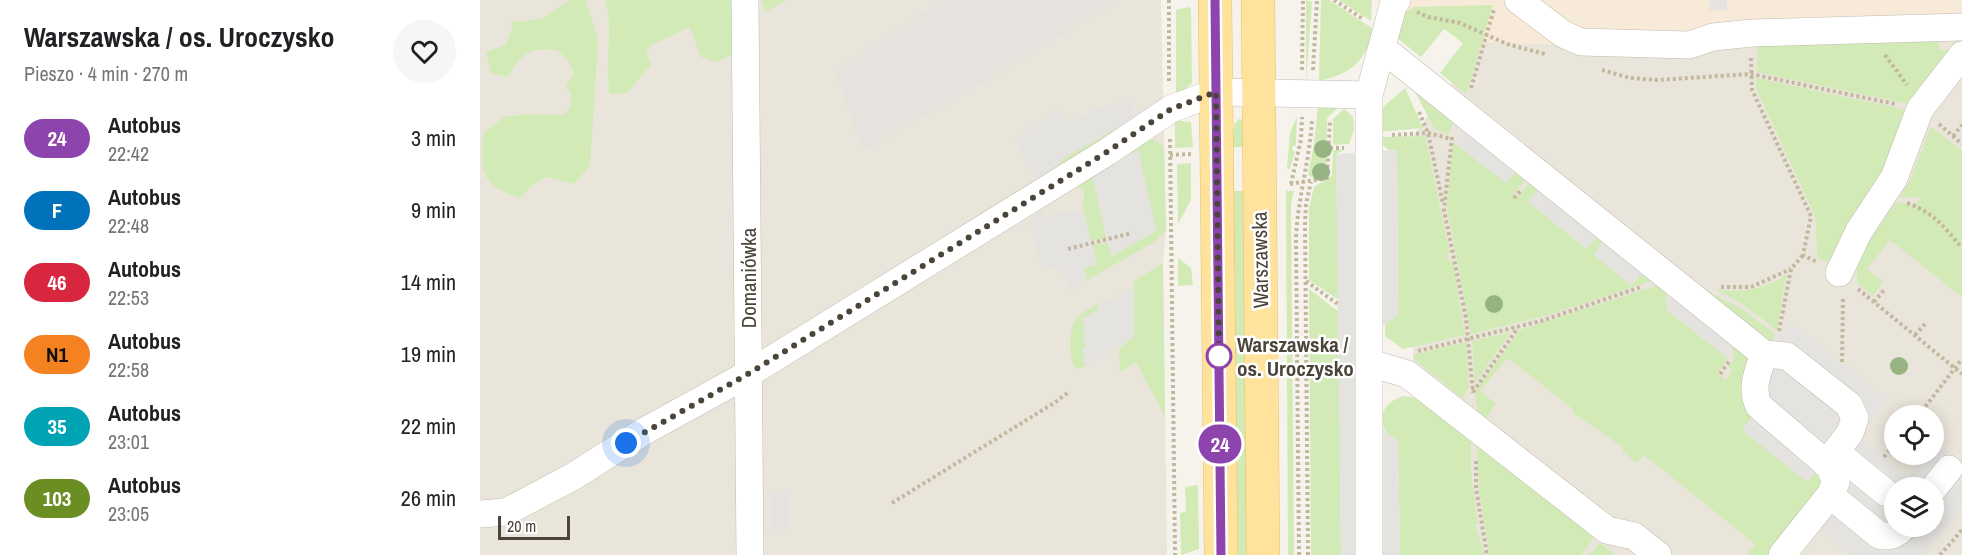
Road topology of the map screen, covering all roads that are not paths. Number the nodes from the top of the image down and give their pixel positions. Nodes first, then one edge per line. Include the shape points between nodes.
1 (745, 0) edge
2 (1215, 0) edge
3 (1257, 0) edge
4 (1397, 0) edge
5 (1518, 0) edge
6 (1962, 27) edge
7 (1382, 48) junction
8 (1962, 55) edge
9 (1216, 92) junction
10 (1259, 93) junction
11 (1363, 94) junction
12 (1838, 279) road end
13 (1771, 344) junction
14 (1370, 363) junction
15 (748, 374) junction
16 (1831, 458) junction
17 (1884, 491) edge
18 (1830, 495) junction
19 (480, 514) edge
20 (1884, 537) edge
21 (750, 555) edge
22 (1221, 555) edge
23 (1263, 555) edge
24 (1369, 555) edge
25 (1658, 555) edge
26 (1782, 555) edge

1 - 15 street, Domaniówka
2 - 9 main road, Warszawska
3 - 10 main road, Warszawska
4 - 7 street via 1388,18
5 - 6 street via 1563,34 1581,42 1698,44 1719,36
7 - 11 street
7 - 13 street via 1669,278
8 - 12 street via 1920,109 1894,178 1859,231
9 - 10 street
9 - 15 street via 1169,110
9 - 22 main road, Warszawska
10 - 11 street
10 - 23 main road, Warszawska
11 - 14 street via 1369,136
13 - 16 street via 1754,381 1759,406
13 - 16 street via 1854,412 1856,418 1850,433
14 - 24 street
14 - 25 street via 1407,374 1607,530 1634,536
15 - 19 street via 506,512
15 - 21 street, Domaniówka
16 - 17 street
16 - 18 street via 1836,482
18 - 20 street
18 - 26 street

